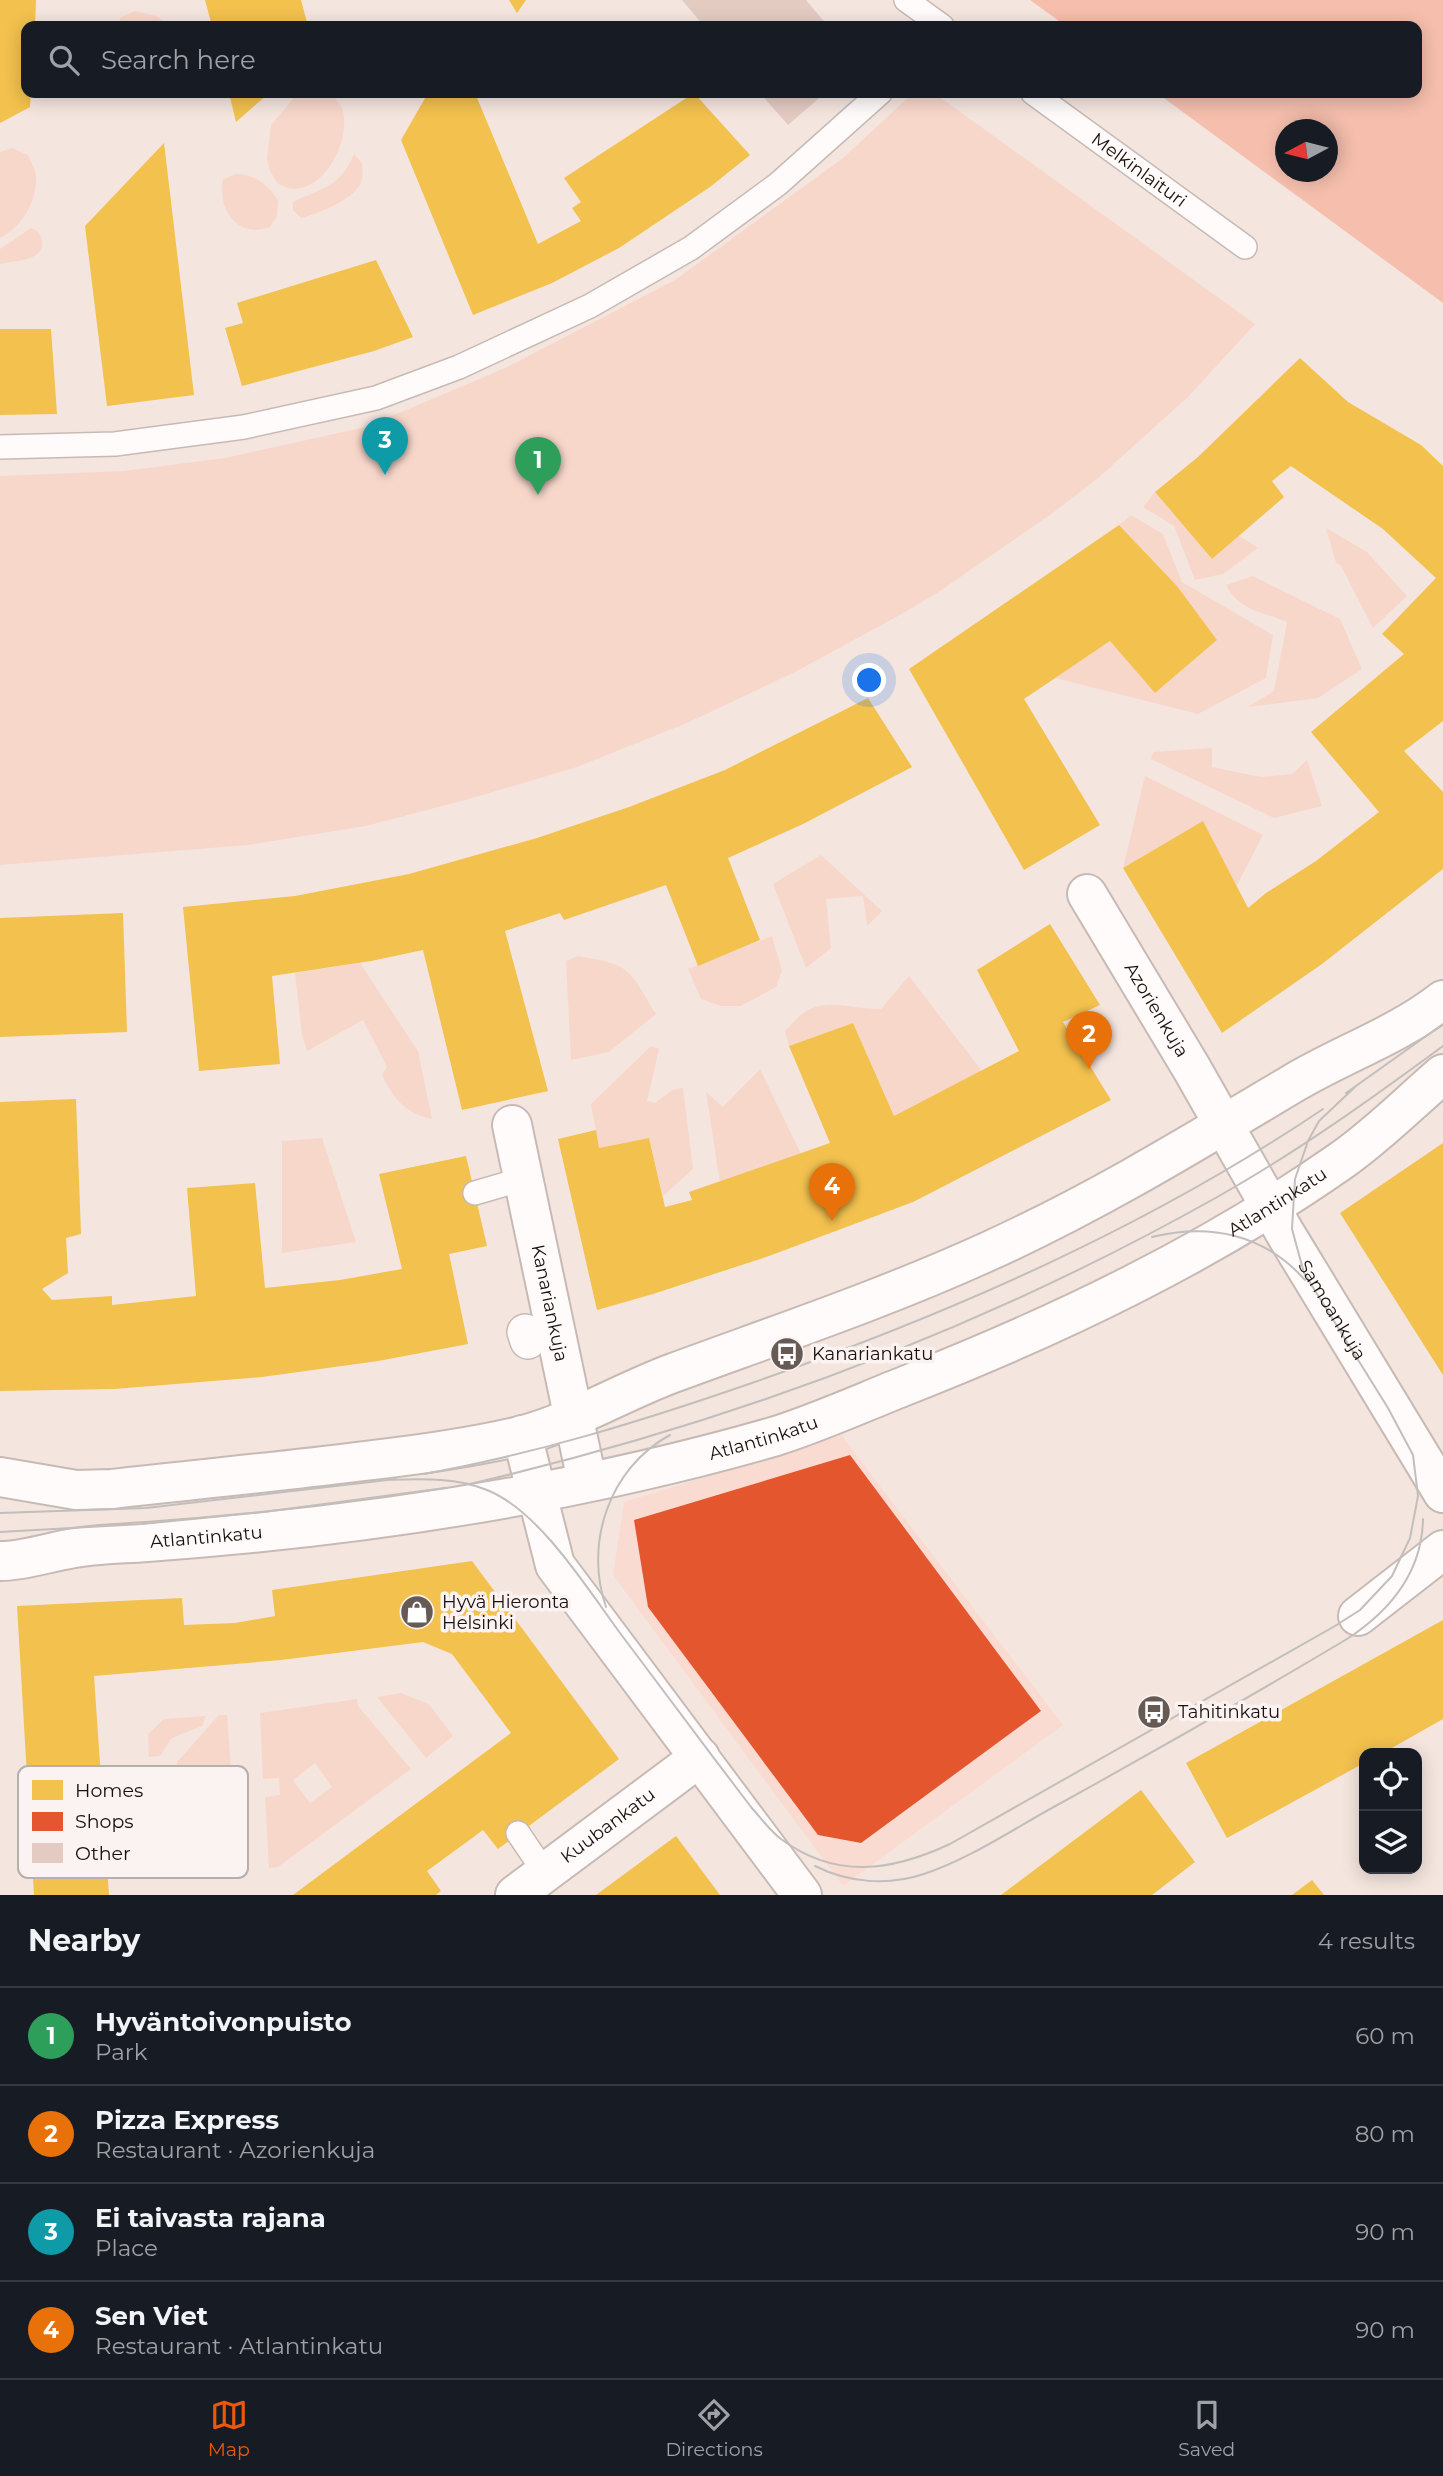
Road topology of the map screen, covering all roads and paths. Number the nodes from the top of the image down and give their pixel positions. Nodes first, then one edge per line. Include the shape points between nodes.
1 (906, 0) edge
2 (935, 21) edge
3 (874, 98) edge
4 (1040, 98) edge
5 (1245, 247) dead end
6 (0, 447) edge
7 (1087, 894) dead end
8 (1443, 1000) edge
9 (1443, 1074) edge
10 (512, 1125) dead end
11 (1224, 1126) junction
12 (523, 1179) junction
13 (475, 1193) dead end
14 (1271, 1208) junction
15 (573, 1416) junction
16 (522, 1435) junction
17 (0, 1477) edge
18 (587, 1481) junction
19 (537, 1492) junction
20 (1443, 1493) edge
21 (1443, 1550) edge
22 (0, 1561) edge
23 (1358, 1616) dead end
24 (700, 1757) junction
25 (518, 1833) dead end
26 (545, 1873) junction
27 (515, 1895) edge
28 (802, 1895) edge

1 - 2 lane
3 - 6 lane via 778,184 691,248 590,306 459,367 376,398 244,427 115,444
4 - 5 lane, Melkinlaituri
7 - 11 street, Azorienkuja
8 - 11 street via 1412,1022 1294,1083
9 - 14 street, Atlantinkatu via 1383,1129
10 - 12 street, Kanariankuja
11 - 14 street, Samoankuja
11 - 15 street via 1093,1201 989,1251 884,1296 637,1386
12 - 13 lane
12 - 15 street, Kanariankuja
14 - 18 street, Atlantinkatu via 1138,1283 959,1364 782,1434
14 - 20 street, Samoankuja
15 - 16 street
15 - 18 street, Kanariankuja
16 - 17 street via 385,1459 112,1489 76,1490
16 - 19 street
18 - 19 street, Atlantinkatu
19 - 22 street, Atlantinkatu via 322,1525 92,1546
19 - 24 street via 555,1565
21 - 23 street
24 - 26 street, Kuubankatu
24 - 28 street
25 - 26 lane
26 - 27 street, Kuubankatu

